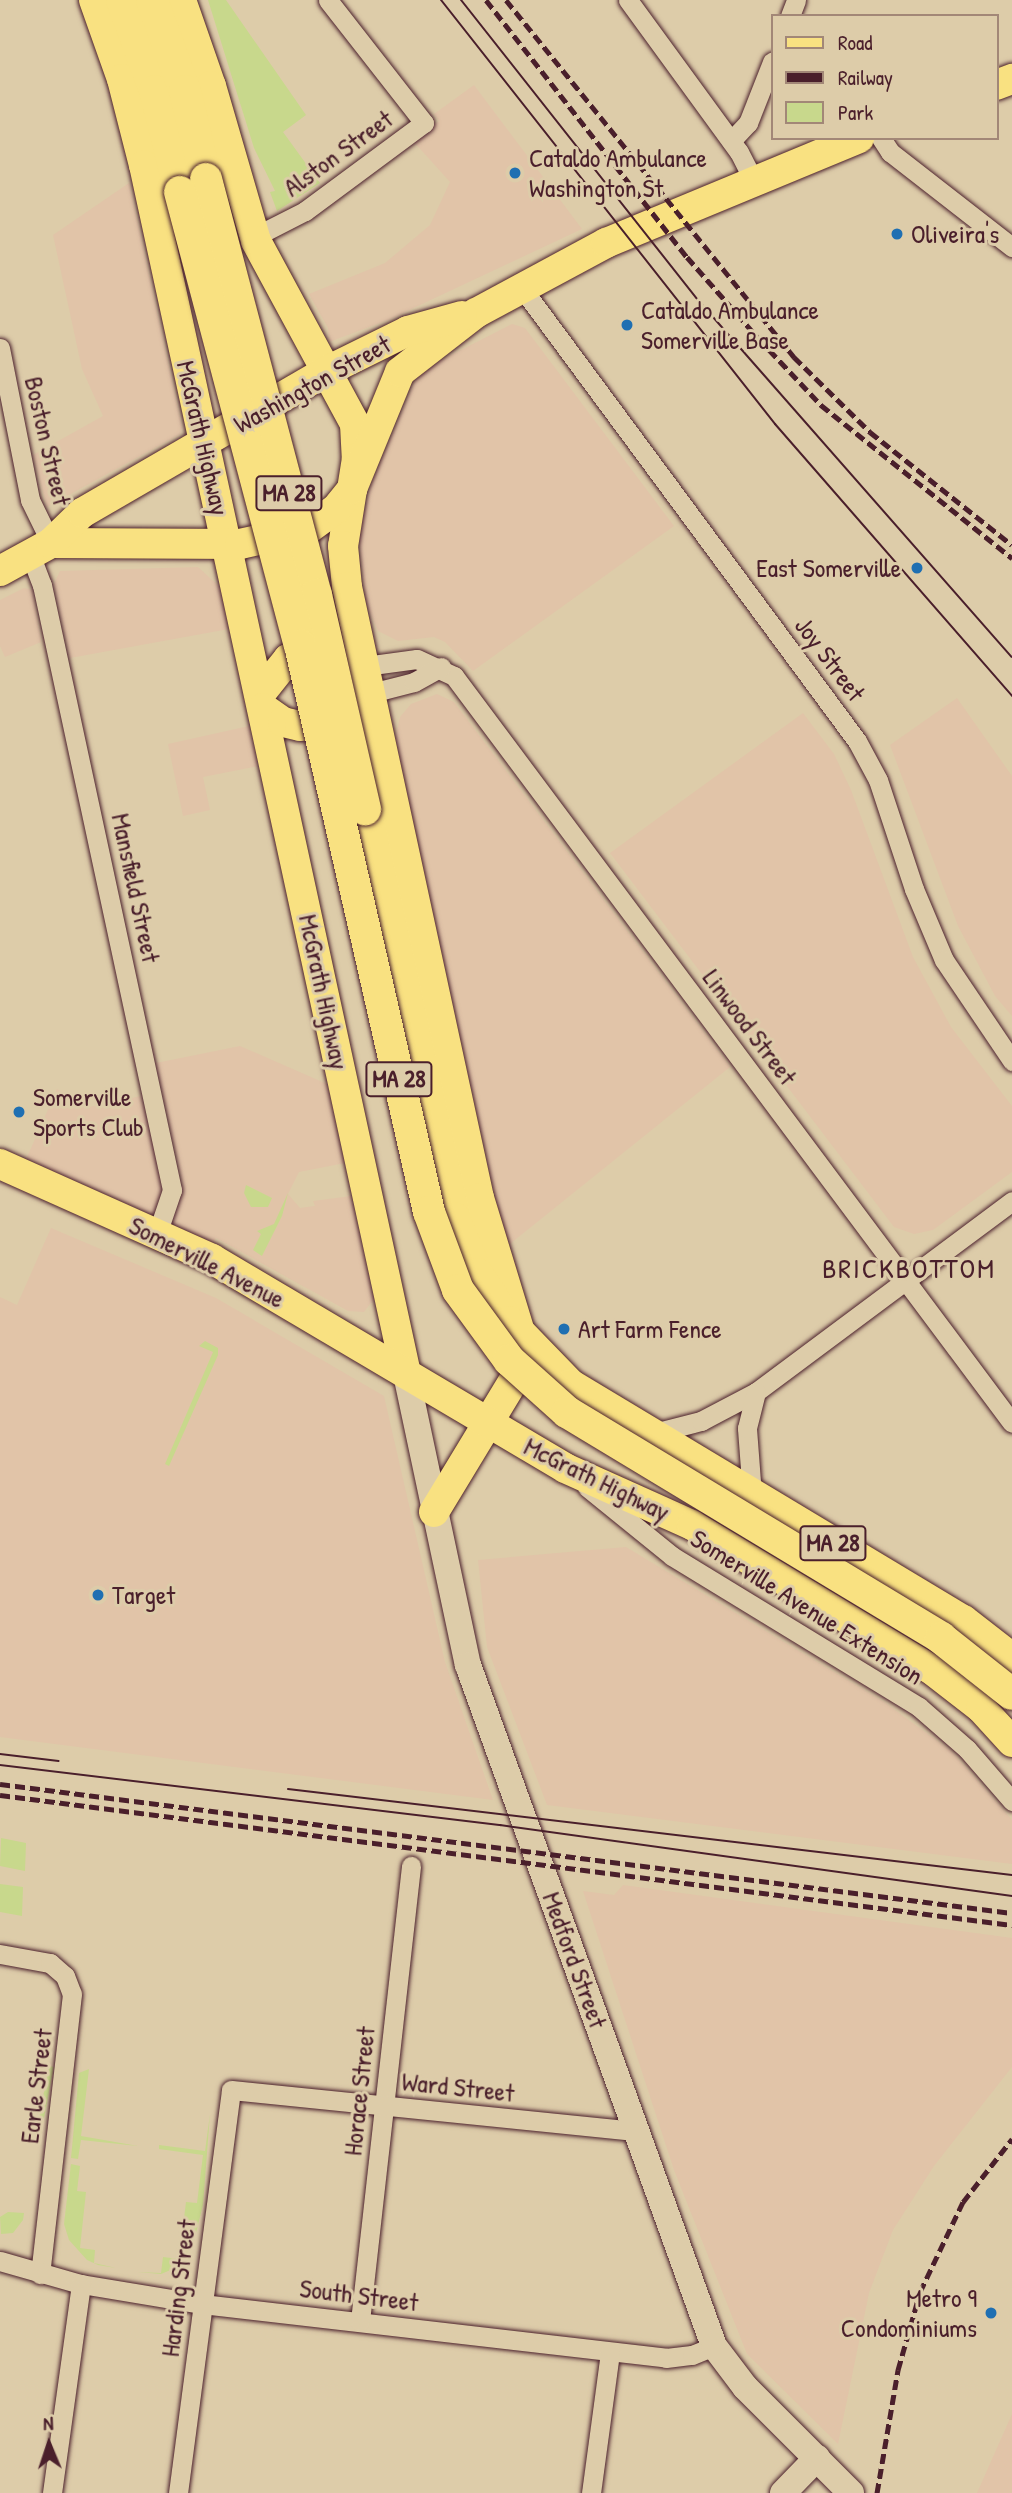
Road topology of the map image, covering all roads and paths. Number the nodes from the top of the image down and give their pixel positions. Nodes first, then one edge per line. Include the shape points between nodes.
1 (94, 0) edge
2 (122, 0) edge
3 (152, 0) edge
4 (181, 0) edge
5 (328, 0) edge
6 (628, 0) edge
7 (771, 65) edge
8 (854, 140) edge
9 (882, 140) edge
10 (731, 141) junction
11 (753, 180) junction
12 (193, 186) junction
13 (258, 245) junction
14 (1012, 247) edge
15 (163, 256) junction
16 (522, 288) junction
17 (476, 313) junction
18 (0, 348) edge
19 (327, 371) junction
20 (234, 428) junction
21 (203, 446) junction
22 (352, 489) junction
23 (227, 545) junction
24 (41, 548) junction
25 (0, 571) edge
26 (441, 667) junction
27 (368, 680) junction
28 (261, 701) junction
29 (1012, 1061) edge
30 (0, 1164) edge
31 (1012, 1201) edge
32 (157, 1234) junction
33 (906, 1281) junction
34 (518, 1334) junction
35 (406, 1374) junction
36 (756, 1392) junction
37 (488, 1423) junction
38 (1012, 1423) edge
39 (650, 1434) junction
40 (565, 1468) junction
41 (752, 1494) junction
42 (434, 1512) junction
43 (1012, 1659) edge
44 (1012, 1694) edge
45 (1012, 1742) edge
46 (1012, 1801) edge
47 (411, 1866) dead end
48 (0, 1954) edge
49 (231, 2090) joint
50 (384, 2106) junction
51 (638, 2131) junction
52 (0, 2261) edge
53 (40, 2274) junction
54 (81, 2284) junction
55 (202, 2304) junction
56 (360, 2321) junction
57 (714, 2346) junction
58 (611, 2352) junction
59 (817, 2459) junction
60 (52, 2493) edge
61 (178, 2493) edge
62 (591, 2493) edge
63 (783, 2493) edge
64 (851, 2493) edge

1 - 15 main road, McGrath Highway via 122,79
2 - 12 highway, McGrath Highway / MA 28
3 - 12 highway, McGrath Highway / MA 28 via 185,91
4 - 13 main road, McGrath Highway
5 - 13 street, Alston Street via 424,123
6 - 10 street
7 - 10 street via 748,123
8 - 11 main road, Washington Street
9 - 14 street via 890,152
10 - 11 street
11 - 16 main road, Washington Street via 606,243
12 - 34 highway, McGrath Highway / MA 28, bridge via 322,616 454,1218 481,1280
12 - 44 highway, McGrath Highway / MA 28, bridge via 426,1201 458,1290 509,1360 567,1412 941,1638
13 - 15 main road via 248,297 237,308 216,313 188,303
13 - 19 main road, McGrath Highway
15 - 21 main road, McGrath Highway
16 - 17 main road, Washington Street
16 - 29 street, Joy Street via 857,741 878,780 914,889 944,960
17 - 19 main road, Washington Street via 408,331
17 - 22 main road, Washington Street via 400,372
18 - 24 street, Boston Street
19 - 20 main road, Washington Street
19 - 22 main road, McGrath Highway via 355,424 357,458
20 - 21 main road, Washington Street
20 - 23 main road via 227,447
21 - 23 main road, McGrath Highway
21 - 24 main road, Washington Street via 82,513
22 - 23 main road, Washington Street via 336,509 308,529 275,540
22 - 27 main road, McGrath Highway via 344,560
23 - 24 main road, Washington Street
23 - 28 main road, McGrath Highway
24 - 25 main road, Washington Street
24 - 32 street, Mansfield Street via 42,585 172,1190
26 - 27 street via 414,682
26 - 27 street via 410,659
26 - 33 street, Linwood Street via 454,676
27 - 28 main road via 351,717 320,727 283,722
27 - 28 main road via 334,653 306,652 280,665
27 - 34 main road, McGrath Highway via 477,1185
28 - 35 main road, McGrath Highway
30 - 32 main road, Somerville Avenue
31 - 33 street
32 - 35 main road, Somerville Avenue via 212,1259
33 - 36 street
33 - 38 street, Linwood Street
34 - 37 main road via 523,1363
34 - 39 highway, McGrath Highway / MA 28 via 567,1383
35 - 37 main road, McGrath Highway
35 - 42 main road, Medford Street
36 - 39 street via 701,1421
36 - 41 street via 747,1428
37 - 40 main road, McGrath Highway
37 - 42 main road
39 - 41 highway, McGrath Highway / MA 28
40 - 45 main road, McGrath Highway via 692,1525 906,1654 970,1698
40 - 46 street, Somerville Avenue Extension via 672,1556 919,1707 967,1749
41 - 43 highway, McGrath Highway / MA 28 via 963,1621
42 - 51 main road, Medford Street via 468,1665
47 - 50 street, Horace Street
48 - 53 street, Earle Street via 50,1963 65,1976 72,1994
49 - 50 street, Ward Street
49 - 55 street, Harding Street
50 - 51 street, Ward Street
50 - 56 street, Horace Street
51 - 57 main road, Medford Street
52 - 53 street, South Street
53 - 54 street, South Street
54 - 55 street, South Street
54 - 60 street
55 - 56 street, South Street
55 - 61 street, Harding Street
56 - 58 street, South Street
57 - 58 street, South Street via 679,2357
57 - 59 main road, Medford Street via 746,2387
58 - 62 street
59 - 63 main road
59 - 64 main road, Medford Street

